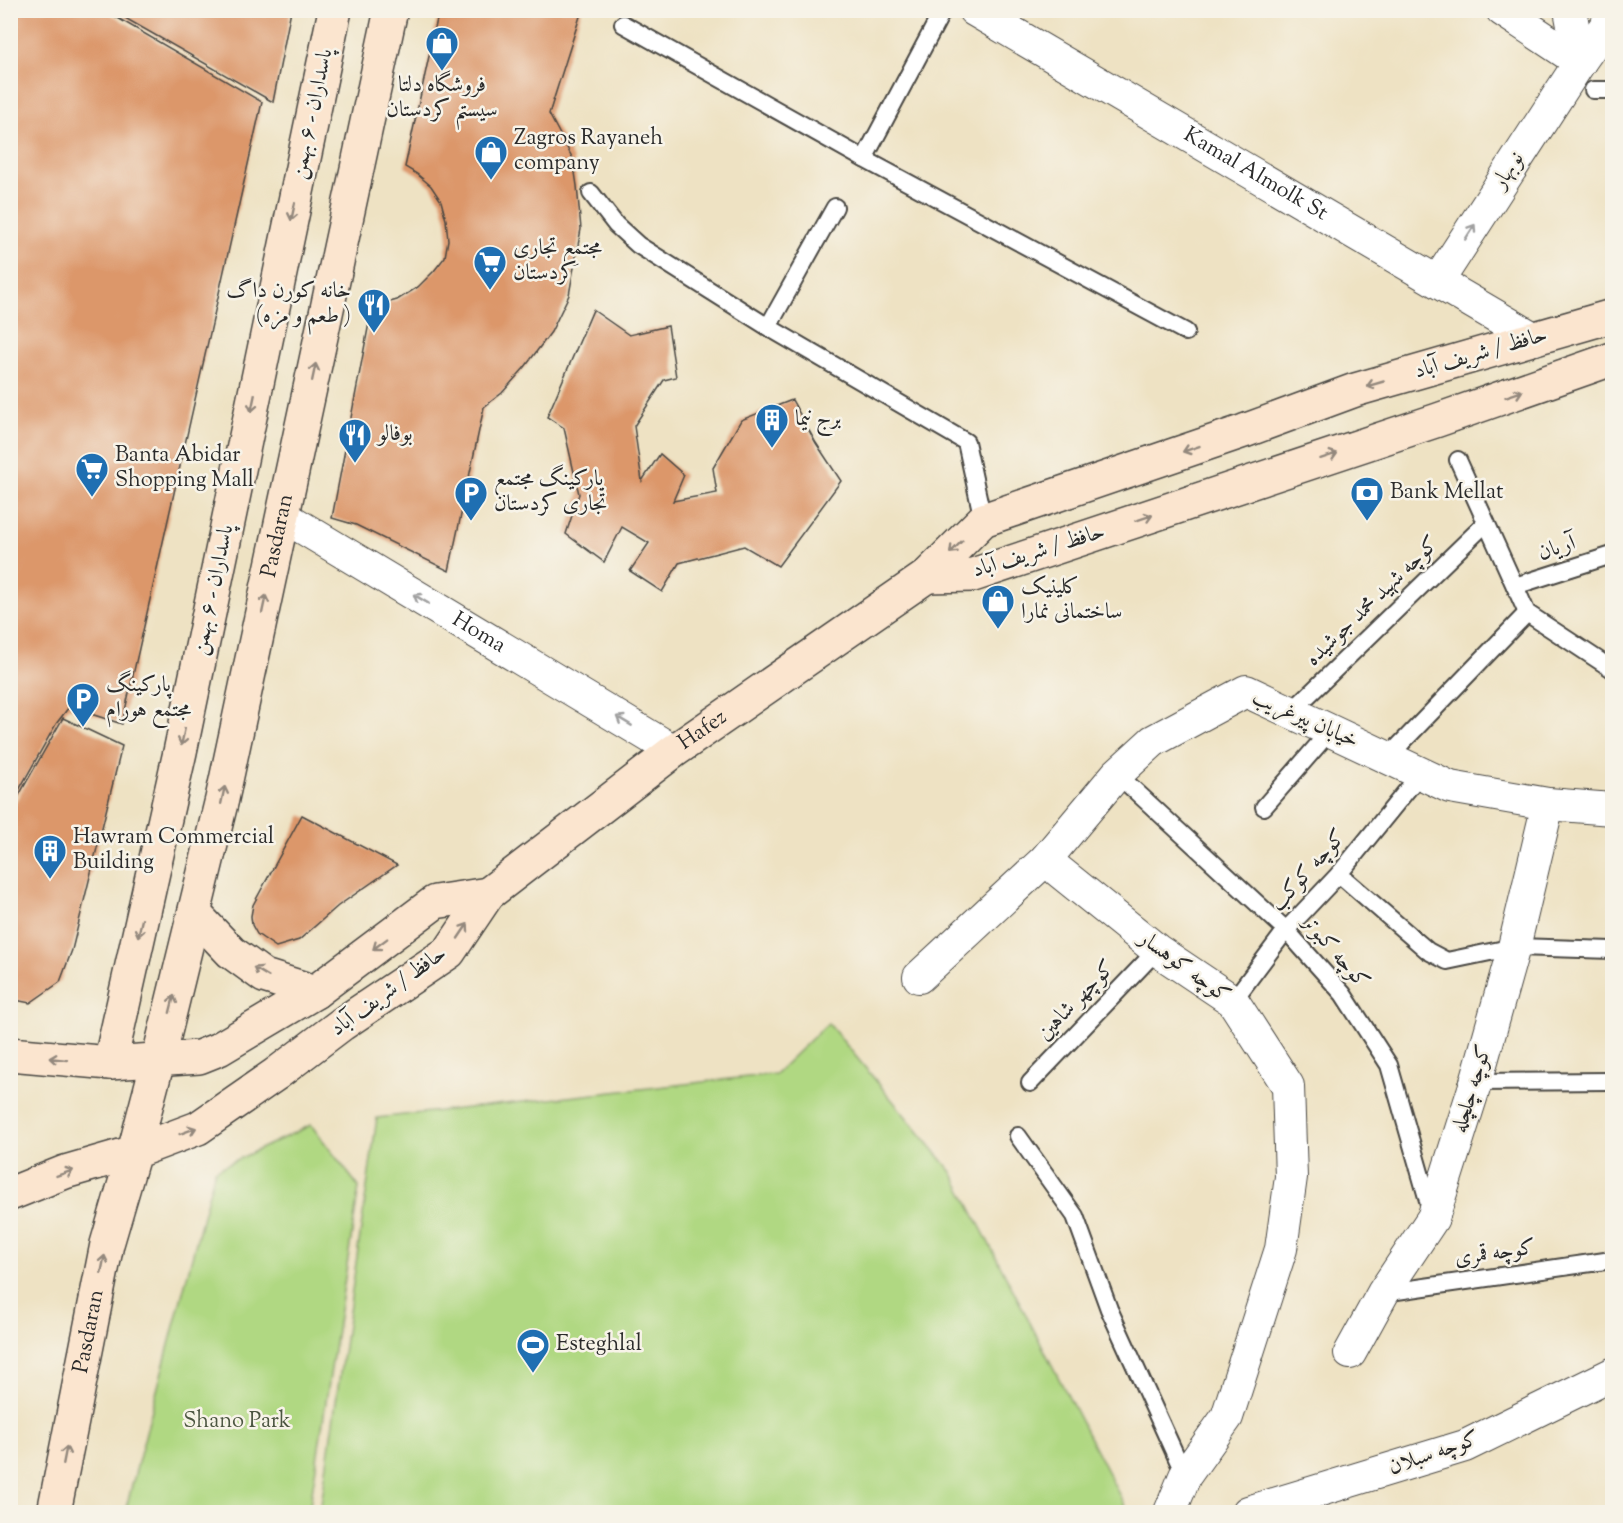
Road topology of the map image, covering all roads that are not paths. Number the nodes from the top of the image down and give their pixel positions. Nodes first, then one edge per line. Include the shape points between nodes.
1 (335, 10) edge
2 (391, 10) edge
3 (943, 10) edge
4 (974, 10) edge
5 (1502, 10) edge
6 (1570, 10) edge
7 (1612, 17) edge
8 (623, 24) dead end
9 (1580, 62) junction
10 (1593, 90) dead end
11 (1612, 90) edge
12 (864, 159) junction
13 (591, 193) dead end
14 (835, 207) dead end
15 (1438, 281) junction
16 (1612, 316) edge
17 (768, 327) junction
18 (1186, 332) dead end
19 (1535, 339) junction
20 (1612, 359) edge
21 (1458, 460) dead end
22 (283, 516) junction
23 (982, 520) junction
24 (1486, 523) junction
25 (1612, 555) edge
26 (927, 576) junction
27 (1515, 586) junction
28 (1527, 613) junction
29 (1612, 669) edge
30 (1291, 712) junction
31 (1330, 730) junction
32 (674, 752) junction
33 (1388, 758) junction
34 (1422, 773) junction
35 (1117, 774) junction
36 (1548, 804) junction
37 (1264, 807) dead end
38 (1612, 809) edge
39 (1044, 861) junction
40 (1339, 874) junction
41 (488, 894) junction
42 (195, 914) junction
43 (1286, 930) junction
44 (1514, 946) junction
45 (1157, 950) junction
46 (1612, 950) edge
47 (919, 977) dead end
48 (315, 992) junction
49 (1233, 1000) junction
50 (10, 1054) edge
51 (158, 1061) junction
52 (110, 1063) junction
53 (1612, 1081) edge
54 (1476, 1082) junction
55 (1030, 1083) dead end
56 (1018, 1136) dead end
57 (134, 1152) junction
58 (10, 1194) edge
59 (1433, 1218) junction
60 (1612, 1260) edge
61 (1383, 1293) junction
62 (1350, 1353) dead end
63 (1612, 1374) edge
64 (1185, 1476) junction
65 (54, 1512) edge
66 (1170, 1512) edge
67 (1248, 1512) edge

1 -> 52 main road, پاسداران - ۶ بهمن via 180,753
22 -> 2 main road, Pasdaran
3 - 12 lane
4 - 15 street, Kamal Almolk St
5 - 9 street
6 - 9 street
7 - 9 street, نوبهار
8 - 12 lane
15 -> 9 street, نوبهار
10 - 11 lane
12 - 18 lane
13 - 17 lane via 638,245
14 - 17 lane
15 - 19 street, Kamal Almolk St
16 - 19 main road, حافظ / شریف آباد
17 - 23 lane via 966,442
19 -> 23 main road, حافظ / شریف آباد via 1355,390
26 -> 20 main road, حافظ / شریف آباد via 973,575
21 - 24 lane
32 -> 22 street, Homa
42 -> 22 main road, Pasdaran
23 -> 26 main road, حافظ / شریف آباد
24 - 27 lane
24 - 30 lane, کوچه شهید محمد جوشیده
25 - 27 lane, آریان
26 - 32 main road, Hafez
27 - 28 lane
28 - 29 lane
28 - 33 lane
30 - 31 street, خیابان پیرغریب
30 - 35 street, خیابان پیرغریب via 1246,691 1153,741
31 - 33 street, خیابان پیرغریب
31 - 37 lane
32 - 41 main road, Hafez
33 - 34 street, خیابان پیرغریب
34 - 36 street, خیابان پیرغریب via 1450,787
34 - 40 lane, کوچه کوکب
35 - 39 street, خیابان پیرغریب
35 - 43 lane, کوچه کبوتر
36 - 38 street, خیابان پیرغریب
36 - 44 street, کوچه چلچله
39 - 45 street, کوچه کوهسار
39 - 47 street, خیابان پیرغریب
40 - 43 lane, کوچه کوکب
40 - 44 lane via 1428,951 1447,961
41 -> 48 main road, حافظ / شریف آباد via 435,902
57 -> 41 main road, حافظ / شریف آباد via 198,1128 449,952
48 -> 42 main road via 264,976 231,952
51 -> 42 main road, Pasdaran
43 - 49 lane, کوچه کوکب
43 - 59 lane, کوچه کبوتر via 1343,994 1389,1065
44 - 46 lane
44 - 54 street, کوچه چلچله
45 - 49 street, کوچه کوهسار
45 - 55 lane, کوچهر شاهین
48 - 51 main road, حافظ / شریف آباد via 219,1049 200,1057
49 - 64 street, کوچه کوهسار via 1288,1086 1292,1177 1281,1249 1227,1417
52 -> 50 main road, حافظ / شریف آباد
51 - 52 main road, حافظ / شریف آباد
51 - 57 main road, Pasdaran
53 - 54 lane
54 - 59 street, کوچه چلچله
56 - 64 lane via 1075,1216 1109,1309
58 -> 57 main road, حافظ / شریف آباد
65 -> 57 main road, Pasdaran via 107,1244
59 - 61 street, کوچه چلچله
60 - 61 lane, کوچه قمری
61 - 62 street, کوچه چلچله
63 - 67 street, کوچه سبلان via 1465,1446
64 - 66 street

